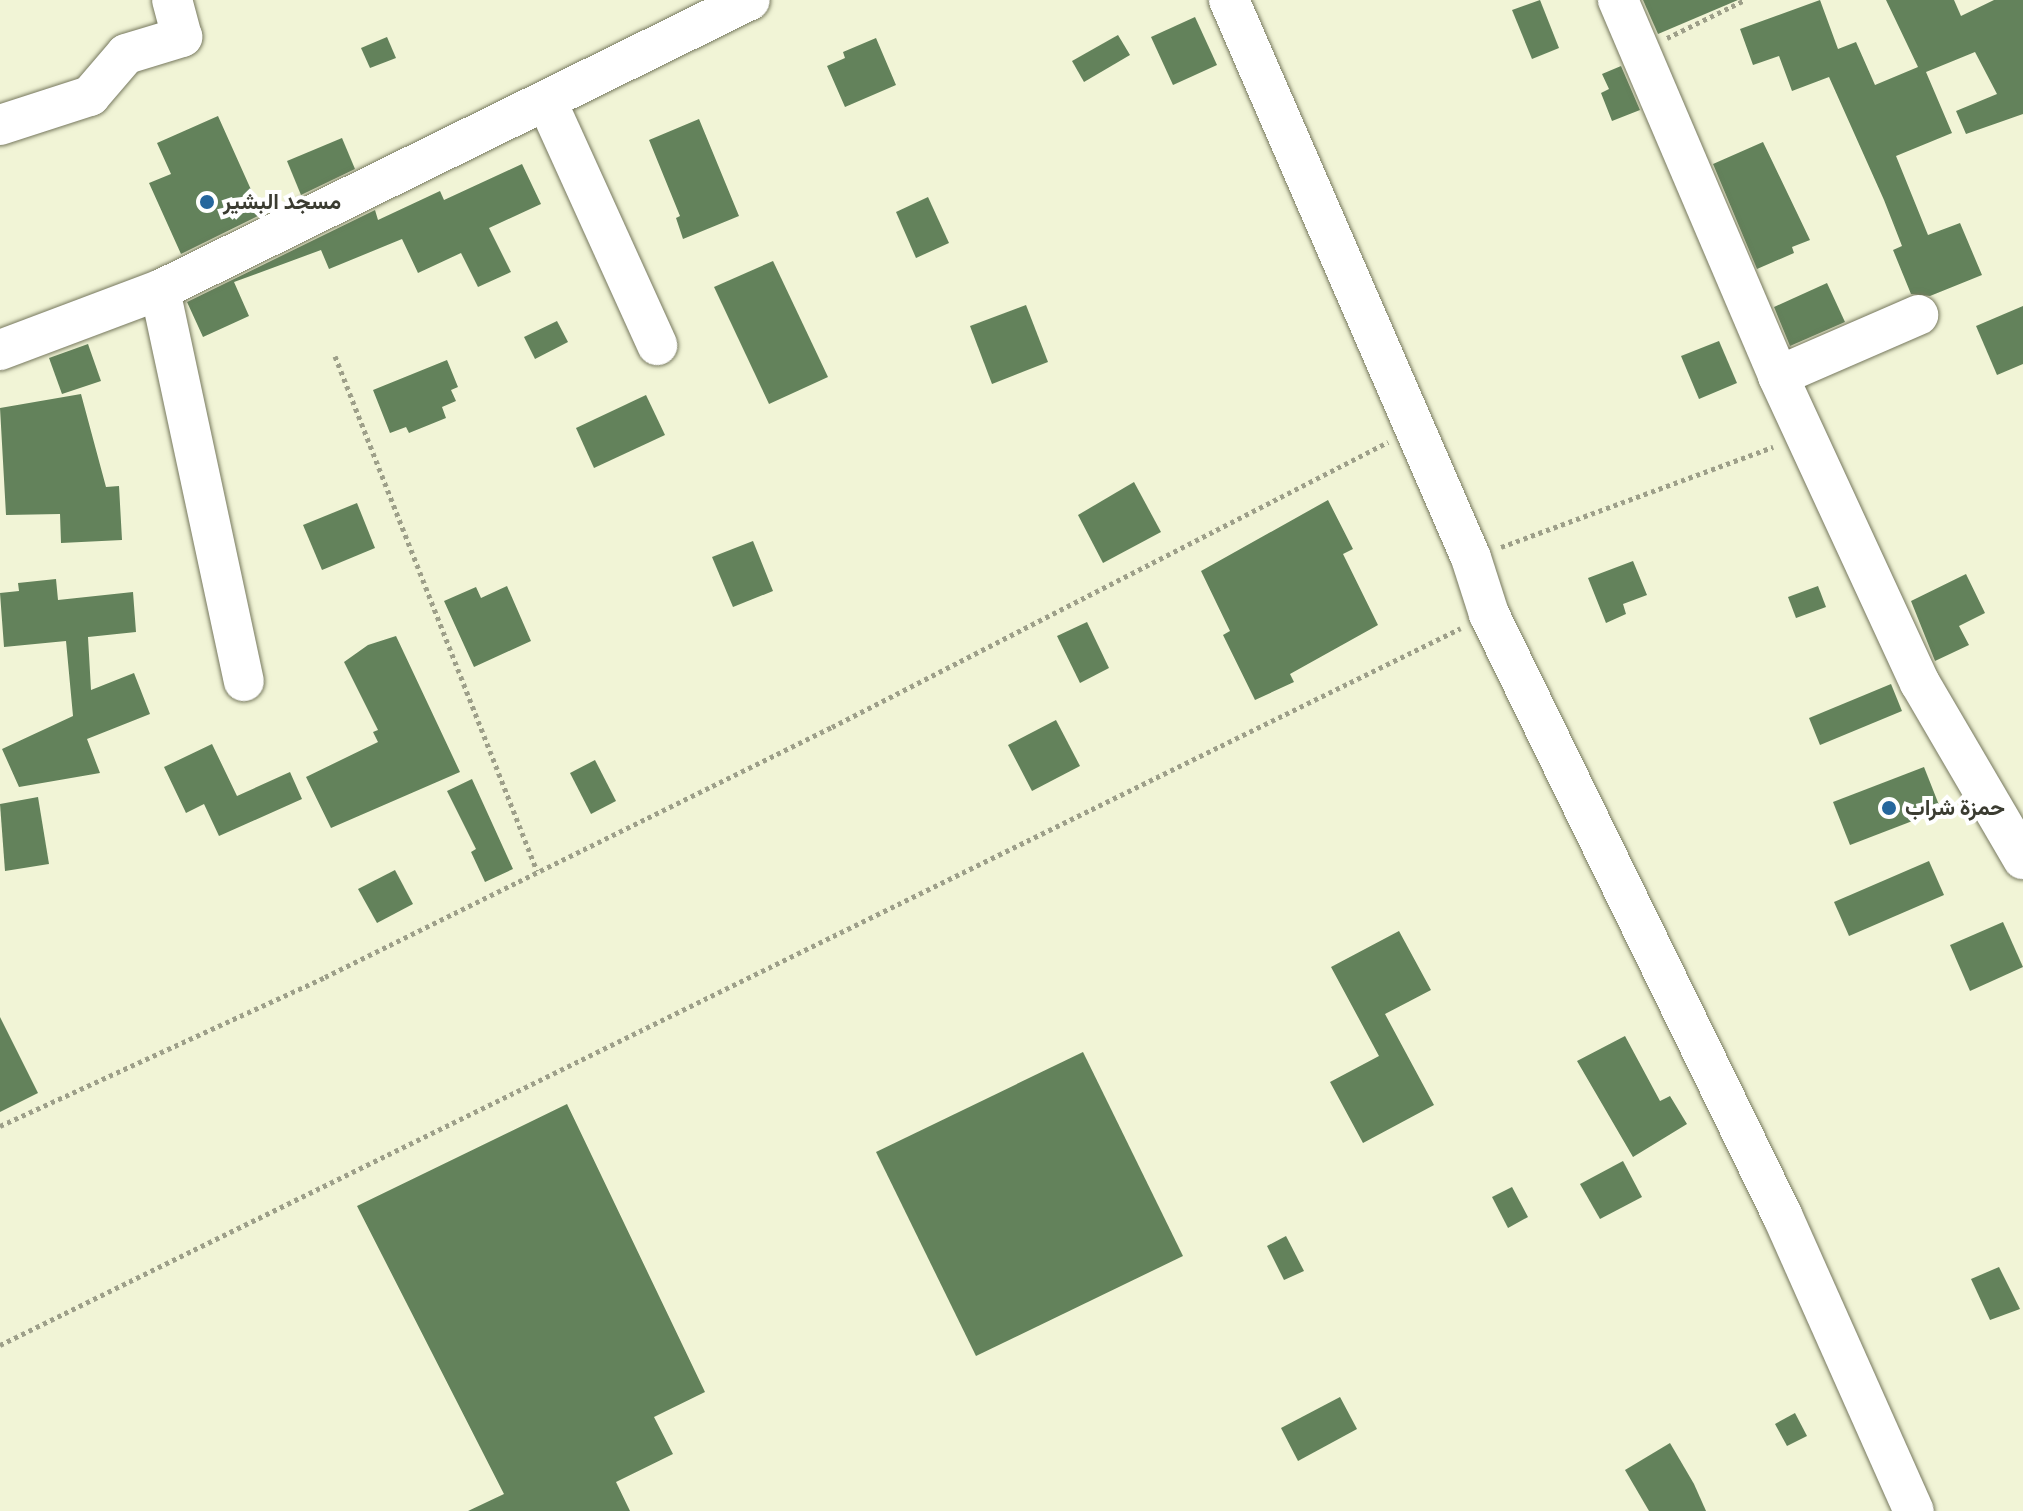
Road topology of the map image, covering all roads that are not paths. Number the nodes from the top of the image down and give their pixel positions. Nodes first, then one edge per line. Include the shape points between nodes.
1 (172, 0) edge
2 (750, 0) edge
3 (1229, 0) edge
4 (1618, 0) edge
5 (547, 102) junction
6 (0, 125) edge
7 (160, 290) junction
8 (1918, 315) dead end
9 (657, 345) dead end
10 (0, 350) edge
11 (1778, 376) junction
12 (244, 681) dead end
13 (2023, 859) edge
14 (1914, 1511) edge

1 - 6 street via 182,37 126,54 90,96
2 - 5 street
3 - 14 street via 1471,558 1489,614 1782,1215
4 - 11 street
5 - 7 street
5 - 9 street
7 - 10 street
7 - 12 street
8 - 11 street
11 - 13 street via 1920,683

